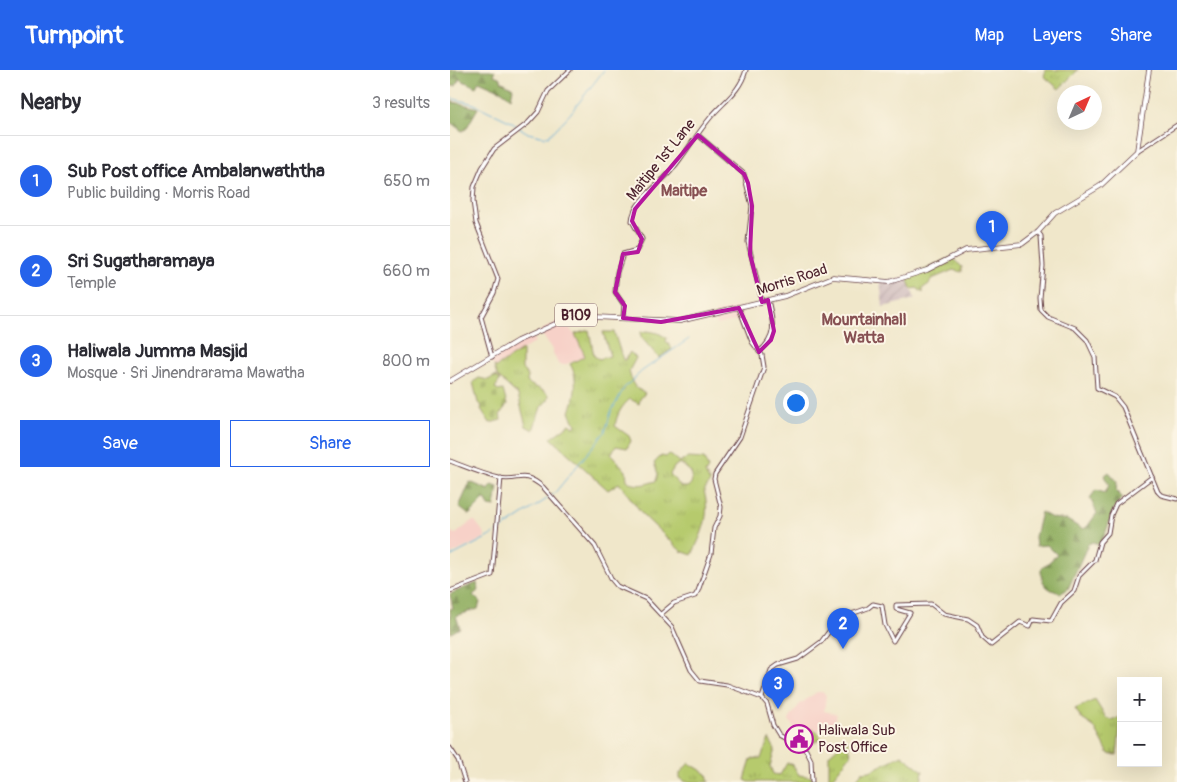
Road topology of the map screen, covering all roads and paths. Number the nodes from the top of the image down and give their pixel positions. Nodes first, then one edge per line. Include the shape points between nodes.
1 (570, 70) edge
2 (746, 70) edge
3 (1149, 70) edge
4 (1177, 125) edge
5 (698, 135) junction
6 (1137, 151) junction
7 (1038, 232) junction
8 (768, 300) junction
9 (762, 302) junction
10 (738, 308) junction
11 (623, 318) junction
12 (759, 352) junction
13 (492, 357) junction
14 (450, 381) edge
15 (450, 461) edge
16 (1152, 477) junction
17 (501, 478) junction
18 (1177, 499) edge
19 (450, 591) edge
20 (661, 614) junction
21 (762, 698) junction
22 (450, 748) edge
23 (465, 782) edge
24 (812, 782) edge

1 - 13 street via 548,91 538,112 494,149 474,187 475,217 498,273 494,293 481,317
2 - 5 street, Maitipe 1st Lane via 739,87
3 - 6 main road
4 - 6 street
5 - 9 street via 744,174 748,183 752,206 748,242
5 - 11 street, Maitipe 1st Lane via 670,172 635,209 632,221 642,239 637,250 623,254 615,285 616,295 625,307
6 - 7 main road, Morris Road / B109 via 1100,186 1055,213
7 - 8 main road, Morris Road / B109 via 1018,246 964,251 928,270 896,281 836,277
7 - 16 street via 1043,266 1041,310 1048,317 1075,328 1092,347 1097,388 1115,397 1123,407
8 - 9 main road, Morris Road / B109
8 - 12 street via 774,331 771,340
9 - 10 main road, Morris Road / B109
10 - 11 main road, Morris Road / B109 via 671,322
10 - 12 street
11 - 13 main road, Morris Road / B109 via 567,317
12 - 20 street via 764,367 740,437 715,474 720,516 698,591 695,596 674,603
13 - 14 main road, B109
15 - 17 street
16 - 18 street via 1161,495
16 - 21 street via 1116,504 1108,533 1100,542 1095,560 1079,576 1074,591 1061,603 1051,621 1033,619 1030,626 1020,622 992,645 982,637 977,625 968,619 944,614 931,604 896,605 896,609 910,613 893,641 885,625 882,606 873,604 835,620 821,642 798,658 771,670
17 - 19 street via 492,575
17 - 20 street via 524,476 533,479 595,546 617,586 646,599
20 - 21 street via 672,627 691,670 700,681 727,685
21 - 24 street via 779,735 806,750 811,760
22 - 23 street

